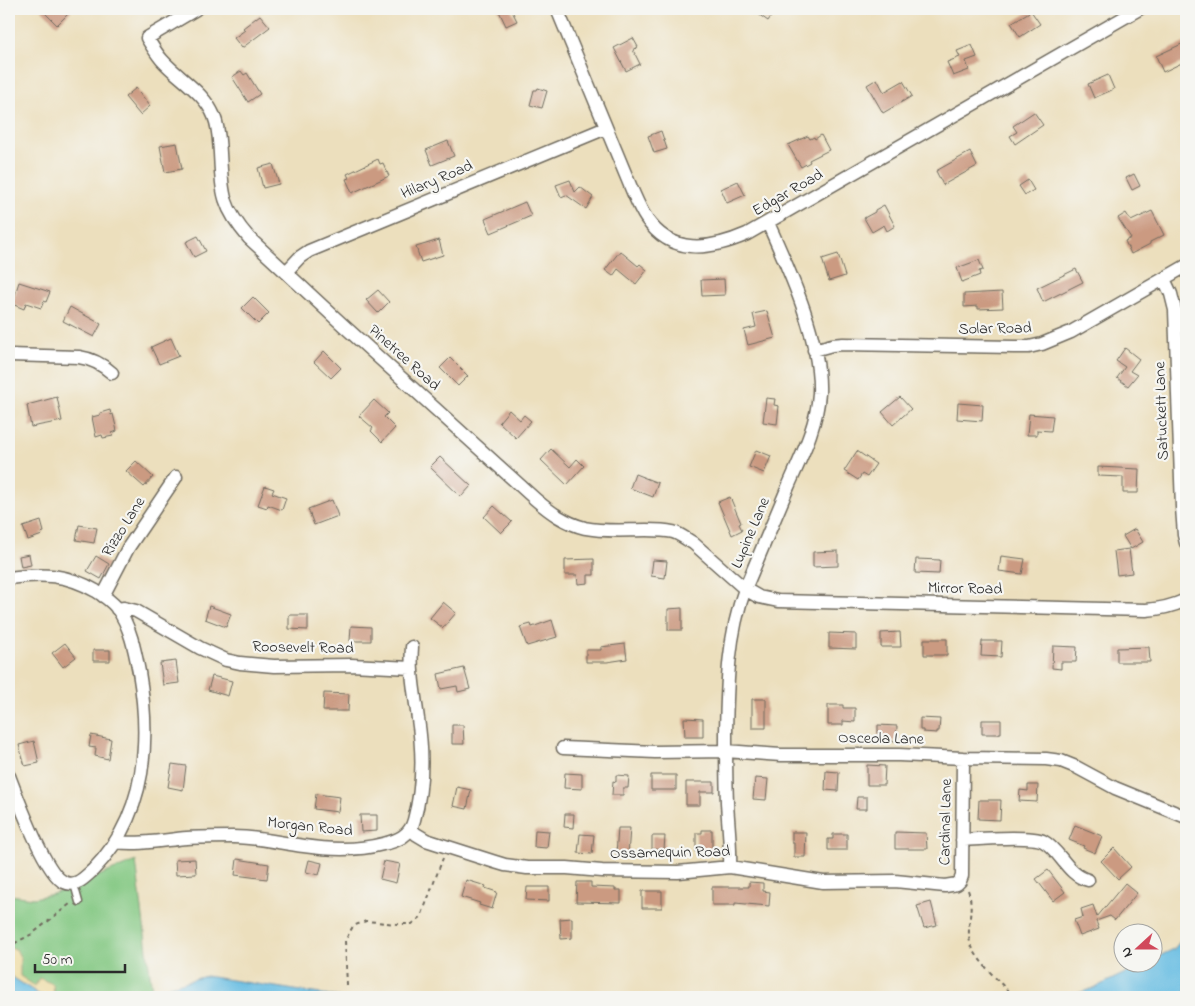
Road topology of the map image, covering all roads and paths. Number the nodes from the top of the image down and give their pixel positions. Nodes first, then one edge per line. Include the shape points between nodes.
1 (196, 9) edge
2 (557, 9) edge
3 (1139, 9) edge
4 (606, 128) junction
5 (768, 223) junction
6 (1186, 266) edge
7 (286, 272) junction
8 (1164, 279) junction
9 (814, 350) junction
10 (9, 355) edge
11 (112, 373) dead end
12 (176, 477) dead end
13 (1186, 543) edge
14 (9, 578) edge
15 (745, 589) junction
16 (103, 596) junction
17 (1186, 600) edge
18 (118, 609) junction
19 (412, 647) dead end
20 (411, 668) junction
21 (563, 748) dead end
22 (726, 751) junction
23 (963, 758) junction
24 (9, 776) edge
25 (1186, 817) edge
26 (411, 829) junction
27 (962, 840) junction
28 (116, 842) junction
29 (446, 846) junction
30 (730, 868) junction
31 (962, 876) junction
32 (1088, 880) dead end
33 (70, 884) junction
34 (78, 900) joint
35 (9, 937) edge
36 (15, 943) junction
37 (9, 958) edge
38 (347, 986) dead end
39 (1008, 991) dead end

1 - 7 street, Pinetree Road via 148,38 163,61 199,94 213,113 219,135 223,193 227,205 249,238
2 - 4 street, Edgar Road
3 - 5 street, Edgar Road
4 - 5 street, Edgar Road via 638,205 654,228 666,237 678,244 704,247 733,240
4 - 7 street, Hilary Road via 309,251
5 - 9 street, Lupine Lane via 794,284
6 - 8 street, Solar Road
7 - 15 street, Pinetree Road via 555,515 598,530 672,532 693,543
8 - 9 street, Solar Road via 1071,332 1036,345 843,344
8 - 13 street, Satuckett Lane via 1175,310
9 - 15 street, Lupine Lane via 819,395 812,428
10 - 11 street via 89,358
12 - 16 street, Rizzo Lane via 128,548
14 - 16 street via 43,575 69,579 81,582
15 - 17 street, Mirror Road via 759,597 778,601 1146,610
15 - 22 street, Lupine Lane via 735,620 730,652
16 - 18 street
18 - 20 street, Roosevelt Road via 136,611 200,648 240,663
18 - 28 street via 127,626 136,659 145,731 136,797
19 - 20 street
20 - 26 street via 422,755
21 - 22 street, Osceola Lane
22 - 23 street, Osceola Lane
22 - 30 street, Lupine Lane
23 - 25 street, Osceola Lane via 1046,758 1061,761 1115,788
23 - 27 street, Cardinal Lane
24 - 33 street via 40,848 57,878
26 - 28 street, Morgan Road via 394,841 355,849 236,837 136,844
26 - 29 street, Ossamequin Road via 421,837
27 - 31 street, Cardinal Lane
27 - 32 street via 1041,840 1078,877
28 - 33 street via 84,879
29 - 30 street, Ossamequin Road via 505,865 527,868 678,872
29 - 38 path via 420,917 412,924 366,921 354,926 345,941
30 - 31 street, Ossamequin Road via 830,883 895,881 945,886 957,884
31 - 39 path, Cardinal Lane via 972,904 969,938 972,948
33 - 34 lane
34 - 36 path
35 - 36 path
36 - 37 path

